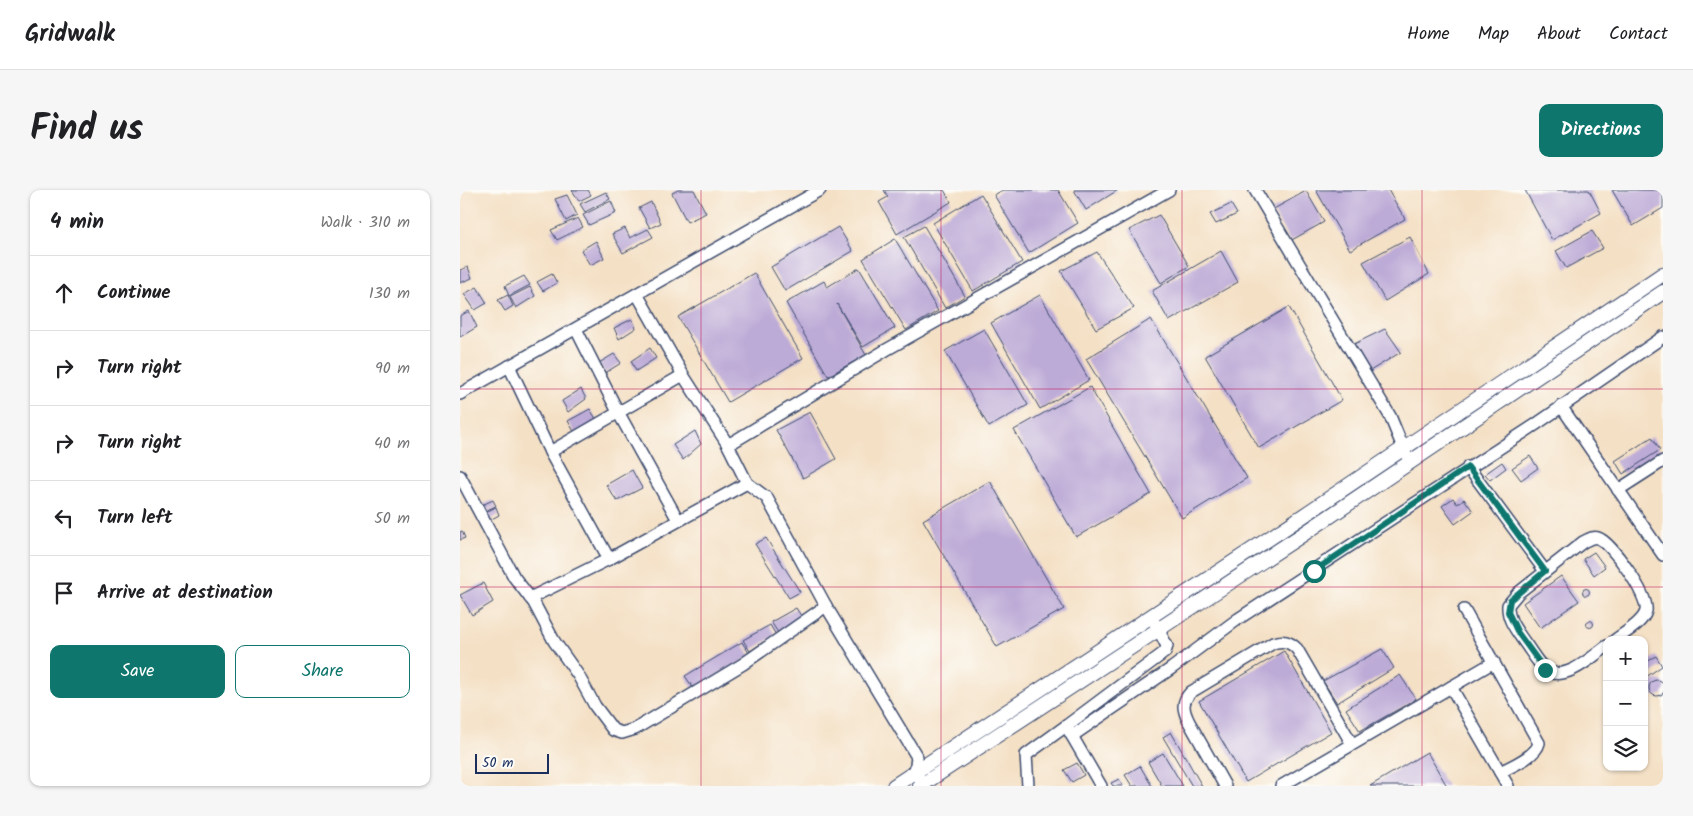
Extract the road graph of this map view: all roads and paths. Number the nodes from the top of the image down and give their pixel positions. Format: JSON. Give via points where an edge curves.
{"nodes":[{"id":1,"x":820,"y":190,"type":"edge"},
{"id":2,"x":1169,"y":190,"type":"edge"},
{"id":3,"x":1255,"y":190,"type":"edge"},
{"id":4,"x":1663,"y":274,"type":"edge"},
{"id":5,"x":1663,"y":292,"type":"edge"},
{"id":6,"x":637,"y":294,"type":"junction"},
{"id":7,"x":576,"y":329,"type":"junction"},
{"id":8,"x":1663,"y":337,"type":"edge"},
{"id":9,"x":509,"y":366,"type":"junction"},
{"id":10,"x":683,"y":375,"type":"junction"},
{"id":11,"x":460,"y":394,"type":"edge"},
{"id":12,"x":1560,"y":406,"type":"junction"},
{"id":13,"x":618,"y":412,"type":"junction"},
{"id":14,"x":728,"y":445,"type":"junction"},
{"id":15,"x":1402,"y":449,"type":"junction"},
{"id":16,"x":550,"y":452,"type":"junction"},
{"id":17,"x":1663,"y":461,"type":"edge"},
{"id":18,"x":1410,"y":462,"type":"junction"},
{"id":19,"x":1468,"y":467,"type":"junction"},
{"id":20,"x":460,"y":476,"type":"edge"},
{"id":21,"x":747,"y":483,"type":"junction"},
{"id":22,"x":1618,"y":490,"type":"junction"},
{"id":23,"x":678,"y":520,"type":"junction"},
{"id":24,"x":1663,"y":555,"type":"edge"},
{"id":25,"x":609,"y":559,"type":"junction"},
{"id":26,"x":1545,"y":571,"type":"junction"},
{"id":27,"x":530,"y":598,"type":"junction"},
{"id":28,"x":826,"y":606,"type":"junction"},
{"id":29,"x":1464,"y":610,"type":"dead end"},
{"id":30,"x":1151,"y":616,"type":"junction"},
{"id":31,"x":1158,"y":628,"type":"junction"},
{"id":32,"x":1620,"y":636,"type":"edge"},
{"id":33,"x":1603,"y":649,"type":"edge"},
{"id":34,"x":1494,"y":662,"type":"junction"},
{"id":35,"x":1451,"y":687,"type":"junction"},
{"id":36,"x":1069,"y":731,"type":"junction"},
{"id":37,"x":1352,"y":744,"type":"junction"},
{"id":38,"x":915,"y":772,"type":"junction"},
{"id":39,"x":1500,"y":772,"type":"junction"},
{"id":40,"x":922,"y":785,"type":"edge"},
{"id":41,"x":894,"y":786,"type":"edge"},
{"id":42,"x":1028,"y":786,"type":"edge"},
{"id":43,"x":1101,"y":786,"type":"edge"},
{"id":44,"x":1226,"y":786,"type":"edge"},
{"id":45,"x":1281,"y":786,"type":"edge"},
{"id":46,"x":1508,"y":786,"type":"edge"}],
"edges":[{"from":1,"to":6,"type":"street"},
{"from":2,"to":14,"type":"street","via":[[886,350]]},
{"from":3,"to":15,"type":"street","via":[[1390,416]]},
{"from":4,"to":15,"type":"main road"},
{"from":5,"to":18,"type":"main road"},
{"from":6,"to":7,"type":"street"},
{"from":6,"to":10,"type":"street"},
{"from":7,"to":9,"type":"street"},
{"from":7,"to":13,"type":"street"},
{"from":8,"to":12,"type":"street"},
{"from":9,"to":11,"type":"street"},
{"from":9,"to":16,"type":"street"},
{"from":10,"to":13,"type":"street"},
{"from":10,"to":14,"type":"street"},
{"from":12,"to":19,"type":"street"},
{"from":12,"to":22,"type":"street"},
{"from":13,"to":16,"type":"street"},
{"from":13,"to":23,"type":"street"},
{"from":14,"to":21,"type":"street"},
{"from":15,"to":18,"type":"street"},
{"from":15,"to":30,"type":"main road"},
{"from":16,"to":25,"type":"street"},
{"from":17,"to":22,"type":"street"},
{"from":18,"to":31,"type":"main road"},
{"from":19,"to":26,"type":"street"},
{"from":19,"to":36,"type":"street","via":[[1238,619],[1172,668]]},
{"from":20,"to":27,"type":"street","via":[[514,577]]},
{"from":21,"to":23,"type":"street"},
{"from":21,"to":28,"type":"street","via":[[766,498]]},
{"from":22,"to":24,"type":"street"},
{"from":23,"to":25,"type":"street"},
{"from":25,"to":27,"type":"street"},
{"from":26,"to":32,"type":"street","via":[[1594,537],[1607,544],[1646,601],[1643,618]]},
{"from":26,"to":33,"type":"street","via":[[1510,600],[1508,612],[1518,633],[1545,670],[1552,673],[1570,670]]},
{"from":27,"to":28,"type":"street","via":[[595,706],[613,730],[622,733],[635,730],[744,664]]},
{"from":28,"to":38,"type":"street","via":[[917,757]]},
{"from":29,"to":34,"type":"street"},
{"from":30,"to":31,"type":"street"},
{"from":30,"to":38,"type":"main road"},
{"from":31,"to":36,"type":"street","via":[[1167,646],[1165,652]]},
{"from":31,"to":40,"type":"main road"},
{"from":34,"to":35,"type":"street"},
{"from":34,"to":39,"type":"street","via":[[1539,743],[1532,753]]},
{"from":35,"to":37,"type":"street"},
{"from":35,"to":39,"type":"street"},
{"from":36,"to":42,"type":"street","via":[[1026,755]]},
{"from":36,"to":43,"type":"street"},
{"from":37,"to":44,"type":"street","via":[[1297,649],[1282,640],[1191,692],[1183,705],[1189,722]]},
{"from":37,"to":45,"type":"street"},
{"from":38,"to":40,"type":"street"},
{"from":38,"to":41,"type":"main road"},
{"from":39,"to":46,"type":"street"}]}
